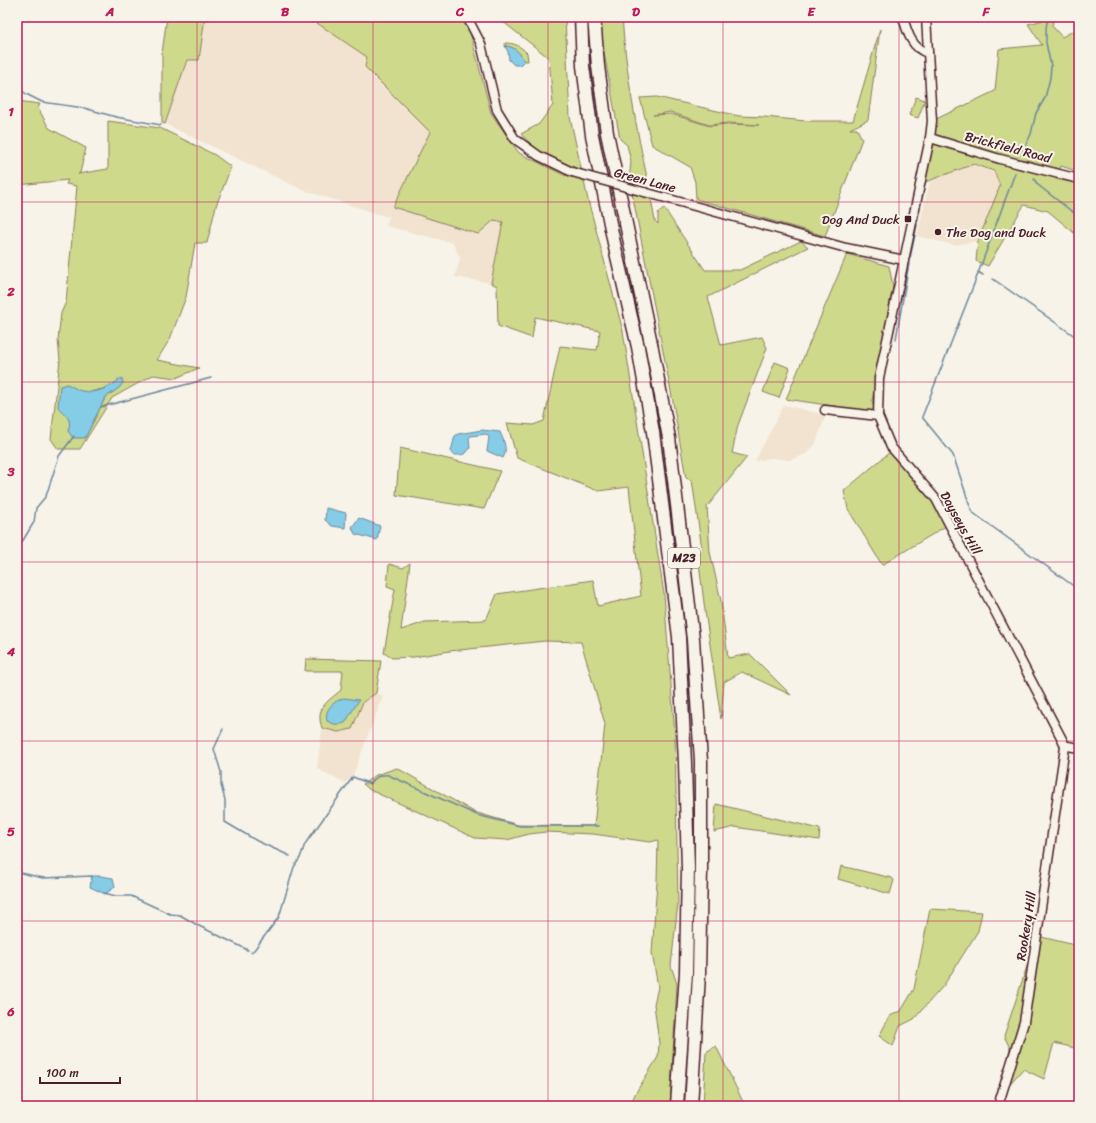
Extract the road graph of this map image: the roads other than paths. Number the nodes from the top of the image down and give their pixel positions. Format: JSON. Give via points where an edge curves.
{"nodes":[{"id":1,"x":467,"y":17,"type":"edge"},
{"id":2,"x":581,"y":17,"type":"edge"},
{"id":3,"x":594,"y":17,"type":"edge"},
{"id":4,"x":903,"y":17,"type":"edge"},
{"id":5,"x":926,"y":17,"type":"edge"},
{"id":6,"x":928,"y":52,"type":"junction"},
{"id":7,"x":930,"y":138,"type":"junction"},
{"id":8,"x":1079,"y":179,"type":"edge"},
{"id":9,"x":904,"y":260,"type":"junction"},
{"id":10,"x":825,"y":410,"type":"dead end"},
{"id":11,"x":878,"y":416,"type":"junction"},
{"id":12,"x":1065,"y":747,"type":"junction"},
{"id":13,"x":1079,"y":748,"type":"edge"},
{"id":14,"x":677,"y":1106,"type":"edge"},
{"id":15,"x":691,"y":1106,"type":"edge"},
{"id":16,"x":998,"y":1106,"type":"edge"}],
"edges":[{"from":1,"to":9,"type":"street","name":"Green Lane","bridge":true,"via":[[481,44],[497,110],[515,139],[539,156],[572,172],[838,246]]},
{"from":2,"to":14,"type":"highway","number":"M23","via":[[583,66],[592,135],[638,347],[653,432],[678,637],[688,868],[686,973]]},
{"from":3,"to":15,"type":"highway","number":"M23","via":[[606,133],[669,438],[693,639],[701,761],[701,868],[699,975]]},
{"from":4,"to":6,"type":"street","via":[[906,32],[914,44]]},
{"from":5,"to":6,"type":"street","name":"Dayseys Hill"},
{"from":6,"to":7,"type":"street","name":"Dayseys Hill","via":[[932,121]]},
{"from":7,"to":8,"type":"street","name":"Brickfield Road"},
{"from":7,"to":9,"type":"street","name":"Dayseys Hill"},
{"from":9,"to":11,"type":"street","name":"Dayseys Hill","via":[[878,378]]},
{"from":10,"to":11,"type":"street"},
{"from":11,"to":12,"type":"street","name":"Dayseys Hill","via":[[891,447],[936,500]]},
{"from":12,"to":13,"type":"street"},
{"from":12,"to":16,"type":"street","name":"Rookery Hill","via":[[1024,1022]]}]}
